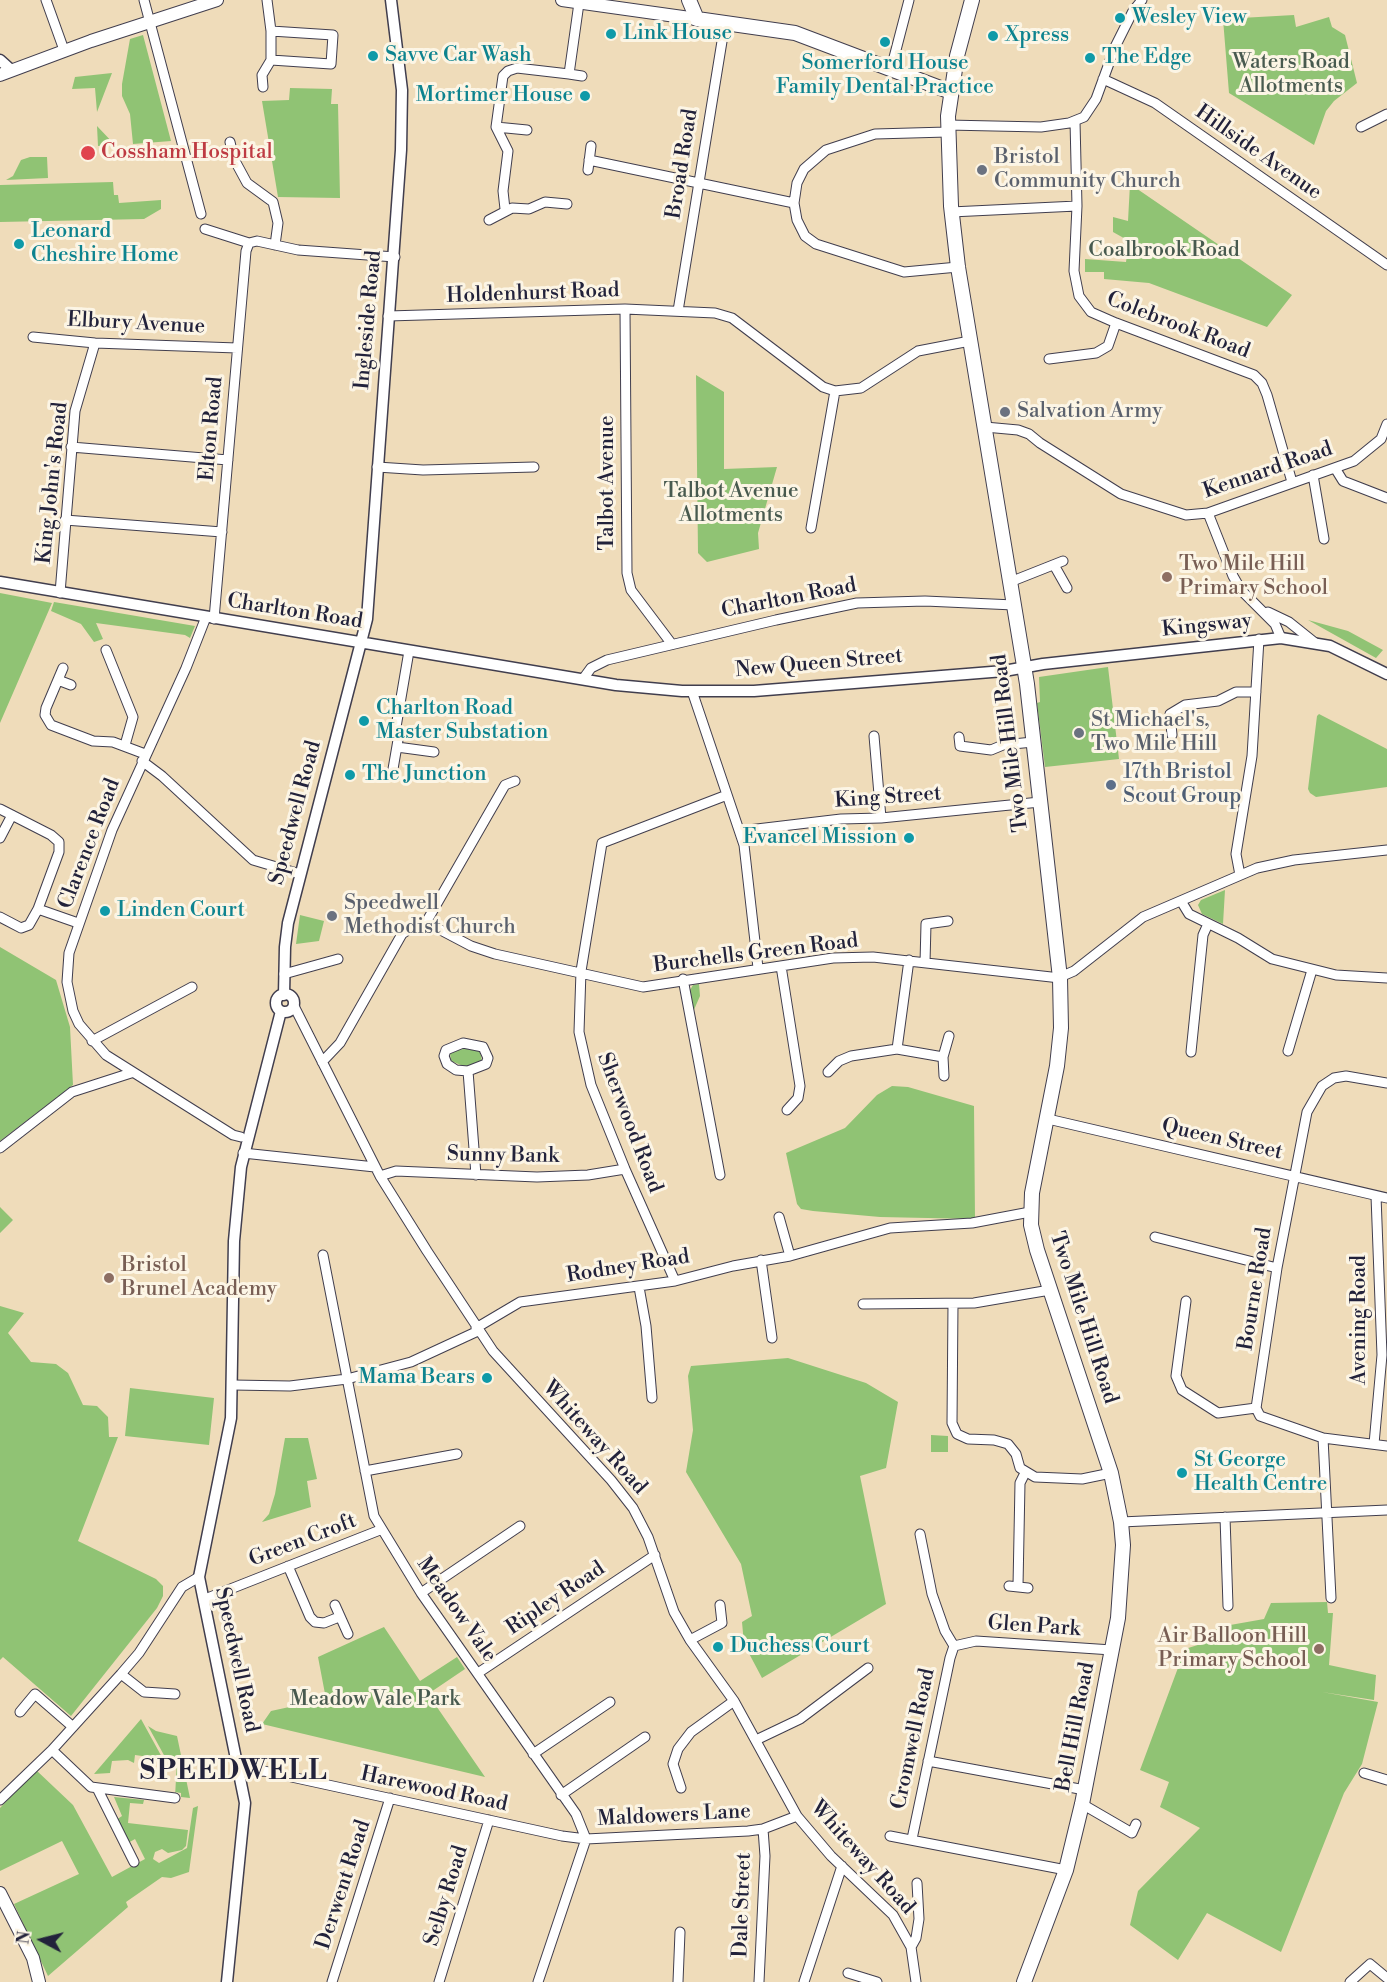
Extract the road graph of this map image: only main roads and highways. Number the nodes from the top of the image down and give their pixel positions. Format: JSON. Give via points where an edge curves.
{"nodes":[{"id":1,"x":217,"y":0,"type":"edge"},
{"id":2,"x":562,"y":0,"type":"edge"},
{"id":3,"x":690,"y":0,"type":"edge"},
{"id":4,"x":972,"y":0,"type":"edge"},
{"id":5,"x":697,"y":20,"type":"junction"},
{"id":6,"x":5,"y":72,"type":"edge"},
{"id":7,"x":951,"y":92,"type":"junction"},
{"id":8,"x":1111,"y":1473,"type":"joint"},
{"id":9,"x":0,"y":1893,"type":"edge"},
{"id":10,"x":39,"y":1982,"type":"edge"},
{"id":11,"x":1024,"y":1982,"type":"edge"}],
"edges":[{"from":1,"to":6,"type":"main road"},
{"from":2,"to":5,"type":"main road"},
{"from":3,"to":5,"type":"main road"},
{"from":4,"to":7,"type":"main road","name":"Two Mile Hill Road"},
{"from":5,"to":7,"type":"main road","via":[[795,33]]},
{"from":7,"to":8,"type":"main road","name":"Two Mile Hill Road","via":[[947,129],[951,212],[1024,668],[1060,978],[1061,1028],[1030,1212],[1036,1250]]},
{"from":8,"to":11,"type":"main road","name":"Bell Hill Road","via":[[1121,1522],[1121,1585],[1112,1650],[1066,1870]]},
{"from":9,"to":10,"type":"main road","via":[[33,1958]]}]}
